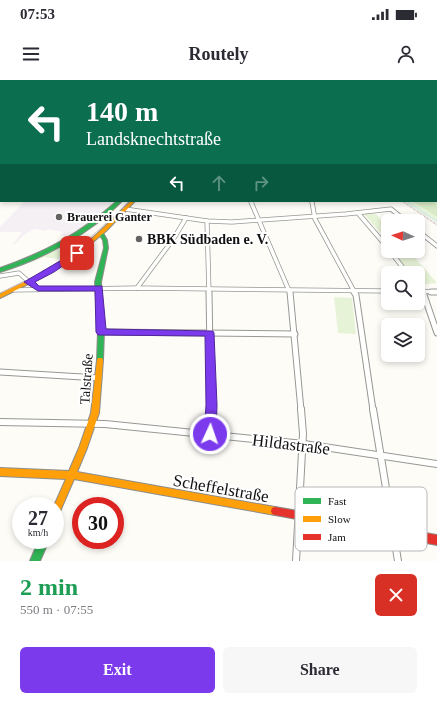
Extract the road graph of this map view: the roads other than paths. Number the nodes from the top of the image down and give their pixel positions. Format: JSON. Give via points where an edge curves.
{"nodes":[{"id":1,"x":119,"y":202,"type":"edge"},
{"id":2,"x":132,"y":202,"type":"edge"},
{"id":3,"x":251,"y":202,"type":"edge"},
{"id":4,"x":312,"y":202,"type":"edge"},
{"id":5,"x":125,"y":209,"type":"junction"},
{"id":6,"x":358,"y":213,"type":"junction"},
{"id":7,"x":397,"y":214,"type":"edge"},
{"id":8,"x":314,"y":216,"type":"junction"},
{"id":9,"x":186,"y":218,"type":"junction"},
{"id":10,"x":260,"y":220,"type":"junction"},
{"id":11,"x":98,"y":221,"type":"junction"},
{"id":12,"x":207,"y":221,"type":"junction"},
{"id":13,"x":106,"y":229,"type":"junction"},
{"id":14,"x":84,"y":232,"type":"junction"},
{"id":15,"x":99,"y":232,"type":"junction"},
{"id":16,"x":425,"y":237,"type":"edge"},
{"id":17,"x":94,"y":239,"type":"junction"},
{"id":18,"x":105,"y":240,"type":"junction"},
{"id":19,"x":381,"y":240,"type":"edge"},
{"id":20,"x":437,"y":246,"type":"edge"},
{"id":21,"x":395,"y":258,"type":"edge"},
{"id":22,"x":402,"y":266,"type":"edge"},
{"id":23,"x":0,"y":270,"type":"edge"},
{"id":24,"x":0,"y":276,"type":"edge"},
{"id":25,"x":29,"y":282,"type":"junction"},
{"id":26,"x":38,"y":288,"type":"junction"},
{"id":27,"x":99,"y":288,"type":"junction"},
{"id":28,"x":137,"y":288,"type":"junction"},
{"id":29,"x":13,"y":290,"type":"junction"},
{"id":30,"x":210,"y":290,"type":"junction"},
{"id":31,"x":290,"y":290,"type":"junction"},
{"id":32,"x":354,"y":291,"type":"junction"},
{"id":33,"x":381,"y":291,"type":"edge"},
{"id":34,"x":425,"y":291,"type":"edge"},
{"id":35,"x":437,"y":292,"type":"edge"},
{"id":36,"x":0,"y":296,"type":"edge"},
{"id":37,"x":425,"y":303,"type":"edge"},
{"id":38,"x":101,"y":332,"type":"junction"},
{"id":39,"x":209,"y":333,"type":"junction"},
{"id":40,"x":437,"y":333,"type":"edge"},
{"id":41,"x":295,"y":334,"type":"junction"},
{"id":42,"x":0,"y":372,"type":"edge"},
{"id":43,"x":100,"y":378,"type":"junction"},
{"id":44,"x":0,"y":422,"type":"edge"},
{"id":45,"x":92,"y":423,"type":"junction"},
{"id":46,"x":210,"y":434,"type":"junction"},
{"id":47,"x":304,"y":444,"type":"junction"},
{"id":48,"x":380,"y":456,"type":"junction"},
{"id":49,"x":437,"y":464,"type":"edge"},
{"id":50,"x":0,"y":472,"type":"edge"},
{"id":51,"x":70,"y":475,"type":"junction"},
{"id":52,"x":301,"y":487,"type":"edge"},
{"id":53,"x":385,"y":487,"type":"edge"},
{"id":54,"x":61,"y":497,"type":"edge"},
{"id":55,"x":295,"y":515,"type":"edge"},
{"id":56,"x":427,"y":538,"type":"edge"},
{"id":57,"x":437,"y":540,"type":"edge"},
{"id":58,"x":40,"y":549,"type":"edge"},
{"id":59,"x":297,"y":551,"type":"edge"},
{"id":60,"x":396,"y":551,"type":"edge"},
{"id":61,"x":35,"y":561,"type":"edge"},
{"id":62,"x":296,"y":561,"type":"edge"},
{"id":63,"x":398,"y":561,"type":"edge"}],
"edges":[{"from":1,"to":11,"type":"street"},
{"from":2,"to":5,"type":"street"},
{"from":3,"to":10,"type":"street"},
{"from":4,"to":8,"type":"street"},
{"from":5,"to":9,"type":"street"},
{"from":5,"to":13,"type":"street"},
{"from":6,"to":7,"type":"street","via":[[387,209]]},
{"from":6,"to":8,"type":"street"},
{"from":6,"to":19,"type":"street"},
{"from":8,"to":10,"type":"street"},
{"from":8,"to":32,"type":"street"},
{"from":9,"to":12,"type":"street"},
{"from":9,"to":28,"type":"street"},
{"from":10,"to":12,"type":"street"},
{"from":10,"to":31,"type":"street"},
{"from":11,"to":14,"type":"street"},
{"from":11,"to":15,"type":"street"},
{"from":12,"to":30,"type":"street"},
{"from":13,"to":15,"type":"street"},
{"from":13,"to":18,"type":"street","name":"Talstraße"},
{"from":14,"to":17,"type":"street","via":[[92,234]]},
{"from":14,"to":23,"type":"street","via":[[53,249]]},
{"from":15,"to":17,"type":"street"},
{"from":15,"to":18,"type":"street"},
{"from":16,"to":20,"type":"street"},
{"from":17,"to":25,"type":"street","via":[[61,264]]},
{"from":18,"to":27,"type":"street","name":"Talstraße"},
{"from":21,"to":22,"type":"street"},
{"from":24,"to":25,"type":"street","via":[[19,273]]},
{"from":25,"to":26,"type":"street"},
{"from":25,"to":29,"type":"street"},
{"from":26,"to":27,"type":"street"},
{"from":26,"to":29,"type":"street"},
{"from":27,"to":28,"type":"street"},
{"from":27,"to":38,"type":"street","name":"Talstraße"},
{"from":28,"to":30,"type":"street"},
{"from":29,"to":36,"type":"street"},
{"from":30,"to":31,"type":"street"},
{"from":30,"to":39,"type":"street"},
{"from":31,"to":32,"type":"street"},
{"from":31,"to":41,"type":"street"},
{"from":32,"to":33,"type":"street"},
{"from":32,"to":48,"type":"street"},
{"from":34,"to":35,"type":"street"},
{"from":37,"to":40,"type":"street"},
{"from":38,"to":39,"type":"street"},
{"from":38,"to":43,"type":"street","name":"Talstraße"},
{"from":39,"to":41,"type":"street"},
{"from":39,"to":46,"type":"street","via":[[212,405]]},
{"from":41,"to":47,"type":"street"},
{"from":42,"to":43,"type":"street"},
{"from":43,"to":45,"type":"street","name":"Talstraße"},
{"from":44,"to":45,"type":"street","name":"Hildastraße"},
{"from":45,"to":46,"type":"street","name":"Hildastraße"},
{"from":45,"to":51,"type":"street","name":"Talstraße"},
{"from":46,"to":47,"type":"street","name":"Hildastraße"},
{"from":47,"to":48,"type":"street","name":"Hildastraße"},
{"from":47,"to":52,"type":"street"},
{"from":48,"to":49,"type":"street","name":"Hildastraße"},
{"from":48,"to":53,"type":"street"},
{"from":50,"to":51,"type":"street","name":"Scheffelstraße"},
{"from":51,"to":54,"type":"street","name":"Talstraße"},
{"from":51,"to":55,"type":"street","name":"Scheffelstraße"},
{"from":56,"to":57,"type":"street","name":"Scheffelstraße"},
{"from":58,"to":61,"type":"street"},
{"from":59,"to":62,"type":"street"},
{"from":60,"to":63,"type":"street"}]}
